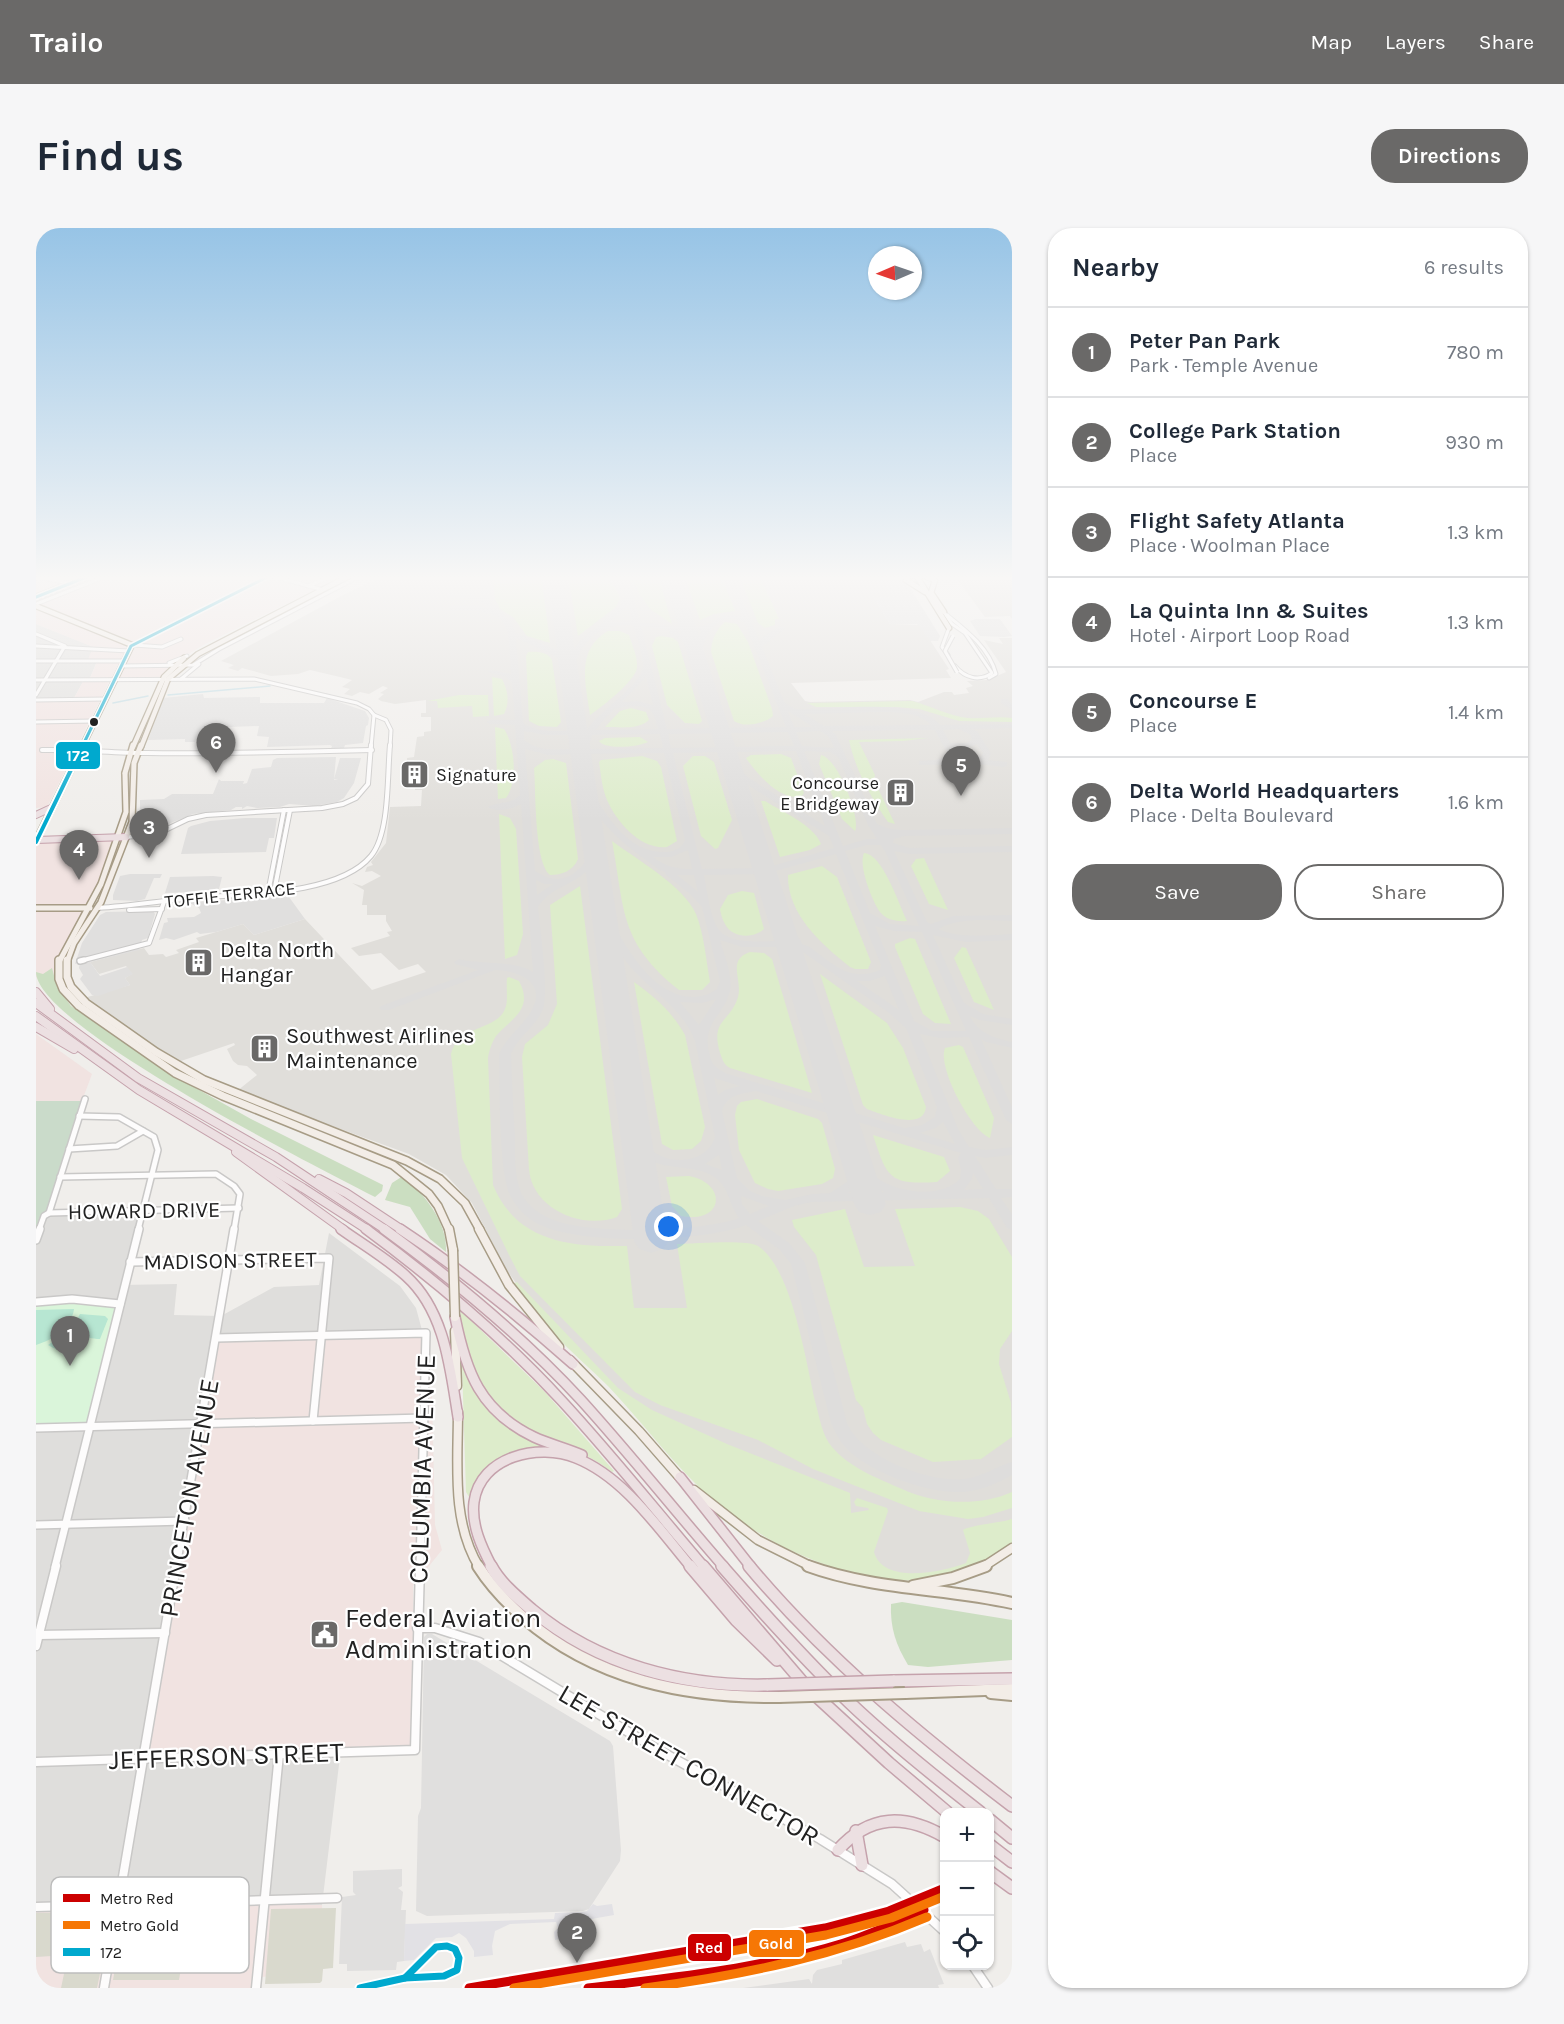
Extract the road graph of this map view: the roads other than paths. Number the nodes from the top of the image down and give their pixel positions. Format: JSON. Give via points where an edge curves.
{"nodes":[{"id":1,"x":58,"y":657,"type":"edge"},
{"id":2,"x":126,"y":657,"type":"edge"},
{"id":3,"x":184,"y":657,"type":"edge"},
{"id":4,"x":185,"y":657,"type":"edge"},
{"id":5,"x":193,"y":657,"type":"edge"},
{"id":6,"x":949,"y":657,"type":"edge"},
{"id":7,"x":949,"y":657,"type":"edge"},
{"id":8,"x":982,"y":657,"type":"edge"},
{"id":9,"x":988,"y":657,"type":"edge"},
{"id":10,"x":204,"y":658,"type":"joint"},
{"id":11,"x":56,"y":661,"type":"junction"},
{"id":12,"x":36,"y":662,"type":"edge"},
{"id":13,"x":123,"y":663,"type":"junction"},
{"id":14,"x":174,"y":665,"type":"junction"},
{"id":15,"x":182,"y":665,"type":"junction"},
{"id":16,"x":148,"y":666,"type":"junction"},
{"id":17,"x":190,"y":666,"type":"junction"},
{"id":18,"x":187,"y":676,"type":"junction"},
{"id":19,"x":165,"y":679,"type":"junction"},
{"id":20,"x":176,"y":679,"type":"junction"},
{"id":21,"x":195,"y":679,"type":"junction"},
{"id":22,"x":36,"y":680,"type":"edge"},
{"id":23,"x":45,"y":680,"type":"junction"},
{"id":24,"x":114,"y":680,"type":"junction"},
{"id":25,"x":36,"y":695,"type":"edge"},
{"id":26,"x":105,"y":699,"type":"junction"},
{"id":27,"x":36,"y":700,"type":"edge"},
{"id":28,"x":374,"y":715,"type":"junction"},
{"id":29,"x":94,"y":721,"type":"junction"},
{"id":30,"x":36,"y":722,"type":"edge"},
{"id":31,"x":373,"y":743,"type":"junction"},
{"id":32,"x":36,"y":750,"type":"edge"},
{"id":33,"x":80,"y":750,"type":"junction"},
{"id":34,"x":360,"y":750,"type":"junction"},
{"id":35,"x":372,"y":750,"type":"junction"},
{"id":36,"x":133,"y":754,"type":"junction"},
{"id":37,"x":371,"y":757,"type":"junction"},
{"id":38,"x":51,"y":808,"type":"junction"},
{"id":39,"x":284,"y":810,"type":"junction"},
{"id":40,"x":290,"y":810,"type":"junction"},
{"id":41,"x":36,"y":816,"type":"edge"},
{"id":42,"x":195,"y":817,"type":"joint"},
{"id":43,"x":46,"y":819,"type":"junction"},
{"id":44,"x":130,"y":828,"type":"junction"},
{"id":45,"x":146,"y":835,"type":"junction"},
{"id":46,"x":279,"y":836,"type":"junction"},
{"id":47,"x":285,"y":836,"type":"junction"},
{"id":48,"x":121,"y":837,"type":"junction"},
{"id":49,"x":37,"y":838,"type":"edge"},
{"id":50,"x":278,"y":856,"type":"junction"},
{"id":51,"x":276,"y":872,"type":"junction"},
{"id":52,"x":274,"y":892,"type":"junction"},
{"id":53,"x":268,"y":893,"type":"junction"},
{"id":54,"x":164,"y":902,"type":"junction"},
{"id":55,"x":36,"y":908,"type":"edge"},
{"id":56,"x":89,"y":908,"type":"junction"},
{"id":57,"x":98,"y":908,"type":"junction"},
{"id":58,"x":110,"y":908,"type":"junction"},
{"id":59,"x":162,"y":909,"type":"junction"},
{"id":60,"x":80,"y":961,"type":"dead end"},
{"id":61,"x":36,"y":992,"type":"edge"},
{"id":62,"x":36,"y":1003,"type":"edge"},
{"id":63,"x":36,"y":1016,"type":"edge"},
{"id":64,"x":36,"y":1028,"type":"edge"},
{"id":65,"x":97,"y":1052,"type":"junction"},
{"id":66,"x":87,"y":1055,"type":"junction"},
{"id":67,"x":226,"y":1094,"type":"junction"},
{"id":68,"x":85,"y":1099,"type":"dead end"},
{"id":69,"x":79,"y":1116,"type":"junction"},
{"id":70,"x":143,"y":1131,"type":"junction"},
{"id":71,"x":229,"y":1144,"type":"junction"},
{"id":72,"x":69,"y":1149,"type":"junction"},
{"id":73,"x":294,"y":1167,"type":"junction"},
{"id":74,"x":152,"y":1175,"type":"junction"},
{"id":75,"x":60,"y":1177,"type":"junction"},
{"id":76,"x":239,"y":1208,"type":"junction"},
{"id":77,"x":143,"y":1210,"type":"junction"},
{"id":78,"x":49,"y":1213,"type":"junction"},
{"id":79,"x":36,"y":1240,"type":"edge"},
{"id":80,"x":230,"y":1260,"type":"junction"},
{"id":81,"x":130,"y":1262,"type":"junction"},
{"id":82,"x":36,"y":1302,"type":"edge"},
{"id":83,"x":120,"y":1304,"type":"junction"},
{"id":84,"x":455,"y":1317,"type":"junction"},
{"id":85,"x":322,"y":1335,"type":"junction"},
{"id":86,"x":216,"y":1338,"type":"junction"},
{"id":87,"x":573,"y":1364,"type":"junction"},
{"id":88,"x":458,"y":1417,"type":"junction"},
{"id":89,"x":424,"y":1418,"type":"junction"},
{"id":90,"x":313,"y":1421,"type":"junction"},
{"id":91,"x":201,"y":1424,"type":"junction"},
{"id":92,"x":90,"y":1426,"type":"junction"},
{"id":93,"x":36,"y":1428,"type":"edge"},
{"id":94,"x":680,"y":1478,"type":"junction"},
{"id":95,"x":627,"y":1493,"type":"junction"},
{"id":96,"x":185,"y":1521,"type":"junction"},
{"id":97,"x":66,"y":1524,"type":"junction"},
{"id":98,"x":36,"y":1525,"type":"edge"},
{"id":99,"x":1012,"y":1548,"type":"edge"},
{"id":100,"x":900,"y":1587,"type":"junction"},
{"id":101,"x":1012,"y":1603,"type":"edge"},
{"id":102,"x":417,"y":1628,"type":"junction"},
{"id":103,"x":165,"y":1634,"type":"junction"},
{"id":104,"x":37,"y":1636,"type":"edge"},
{"id":105,"x":36,"y":1646,"type":"edge"},
{"id":106,"x":793,"y":1672,"type":"junction"},
{"id":107,"x":1012,"y":1675,"type":"edge"},
{"id":108,"x":977,"y":1679,"type":"junction"},
{"id":109,"x":1012,"y":1679,"type":"edge"},
{"id":110,"x":1012,"y":1689,"type":"edge"},
{"id":111,"x":970,"y":1692,"type":"junction"},
{"id":112,"x":1012,"y":1695,"type":"edge"},
{"id":113,"x":415,"y":1750,"type":"joint"},
{"id":114,"x":279,"y":1754,"type":"junction"},
{"id":115,"x":144,"y":1758,"type":"junction"},
{"id":116,"x":36,"y":1762,"type":"edge"},
{"id":117,"x":1012,"y":1806,"type":"edge"},
{"id":118,"x":942,"y":1808,"type":"edge"},
{"id":119,"x":975,"y":1808,"type":"edge"},
{"id":120,"x":994,"y":1823,"type":"edge"},
{"id":121,"x":856,"y":1831,"type":"junction"},
{"id":122,"x":940,"y":1835,"type":"edge"},
{"id":123,"x":1012,"y":1838,"type":"edge"},
{"id":124,"x":994,"y":1848,"type":"edge"},
{"id":125,"x":838,"y":1850,"type":"junction"},
{"id":126,"x":1012,"y":1862,"type":"edge"},
{"id":127,"x":862,"y":1865,"type":"junction"},
{"id":128,"x":994,"y":1875,"type":"edge"},
{"id":129,"x":123,"y":1877,"type":"edge"},
{"id":130,"x":1012,"y":1888,"type":"edge"},
{"id":131,"x":337,"y":1898,"type":"dead end"},
{"id":132,"x":249,"y":1900,"type":"edge"},
{"id":133,"x":265,"y":1900,"type":"junction"},
{"id":134,"x":51,"y":1906,"type":"edge"},
{"id":135,"x":36,"y":1907,"type":"edge"},
{"id":136,"x":940,"y":1927,"type":"edge"},
{"id":137,"x":976,"y":1970,"type":"edge"},
{"id":138,"x":106,"y":1973,"type":"edge"},
{"id":139,"x":104,"y":1988,"type":"edge"},
{"id":140,"x":256,"y":1988,"type":"edge"},
{"id":141,"x":988,"y":1988,"type":"edge"}],
"edges":[{"from":1,"to":11,"type":"street"},
{"from":2,"to":13,"type":"main road"},
{"from":3,"to":16,"type":"street"},
{"from":4,"to":14,"type":"main road"},
{"from":5,"to":15,"type":"main road"},
{"from":6,"to":8,"type":"street","bridge":true,"via":[[959,672],[974,677],[991,675]]},
{"from":7,"to":9,"type":"street","bridge":true,"via":[[957,672],[978,679],[995,675]]},
{"from":10,"to":17,"type":"street"},
{"from":10,"to":18,"type":"street"},
{"from":11,"to":12,"type":"street"},
{"from":11,"to":13,"type":"street"},
{"from":11,"to":23,"type":"street"},
{"from":13,"to":16,"type":"street"},
{"from":13,"to":24,"type":"main road"},
{"from":14,"to":15,"type":"street"},
{"from":14,"to":16,"type":"street"},
{"from":14,"to":19,"type":"main road"},
{"from":15,"to":17,"type":"street"},
{"from":15,"to":19,"type":"main road"},
{"from":17,"to":18,"type":"street"},
{"from":18,"to":20,"type":"street"},
{"from":18,"to":21,"type":"street"},
{"from":19,"to":20,"type":"street"},
{"from":19,"to":24,"type":"street"},
{"from":19,"to":36,"type":"main road"},
{"from":20,"to":21,"type":"street"},
{"from":21,"to":28,"type":"street","via":[[268,680],[357,703]]},
{"from":22,"to":23,"type":"street"},
{"from":23,"to":24,"type":"street"},
{"from":23,"to":25,"type":"street"},
{"from":24,"to":26,"type":"main road"},
{"from":26,"to":27,"type":"street"},
{"from":26,"to":29,"type":"main road"},
{"from":28,"to":31,"type":"street"},
{"from":28,"to":52,"type":"street","name":"TOFFIE TERRACE","via":[[386,720],[391,732],[378,848],[362,864],[339,876]]},
{"from":29,"to":30,"type":"street"},
{"from":29,"to":33,"type":"main road"},
{"from":31,"to":34,"type":"street"},
{"from":31,"to":35,"type":"street"},
{"from":32,"to":33,"type":"street"},
{"from":33,"to":36,"type":"street"},
{"from":33,"to":38,"type":"main road"},
{"from":34,"to":35,"type":"street"},
{"from":34,"to":36,"type":"street","via":[[270,752],[258,756]]},
{"from":34,"to":37,"type":"street"},
{"from":35,"to":37,"type":"street"},
{"from":36,"to":44,"type":"main road","via":[[134,814]]},
{"from":36,"to":48,"type":"main road","via":[[125,774],[126,812]]},
{"from":37,"to":40,"type":"street","via":[[367,788],[356,798],[328,807]]},
{"from":38,"to":41,"type":"highway"},
{"from":38,"to":43,"type":"main road"},
{"from":39,"to":40,"type":"street"},
{"from":39,"to":42,"type":"street"},
{"from":39,"to":46,"type":"street"},
{"from":40,"to":47,"type":"street"},
{"from":41,"to":43,"type":"highway"},
{"from":42,"to":45,"type":"street"},
{"from":43,"to":49,"type":"main road"},
{"from":44,"to":45,"type":"main road"},
{"from":44,"to":48,"type":"main road"},
{"from":45,"to":48,"type":"street"},
{"from":46,"to":47,"type":"street"},
{"from":46,"to":50,"type":"street"},
{"from":47,"to":50,"type":"street"},
{"from":48,"to":49,"type":"highway"},
{"from":48,"to":56,"type":"main road"},
{"from":48,"to":57,"type":"main road"},
{"from":50,"to":51,"type":"street"},
{"from":51,"to":52,"type":"street"},
{"from":51,"to":53,"type":"street"},
{"from":52,"to":53,"type":"street","name":"TOFFIE TERRACE"},
{"from":53,"to":54,"type":"street","name":"TOFFIE TERRACE"},
{"from":54,"to":58,"type":"street","name":"TOFFIE TERRACE"},
{"from":54,"to":59,"type":"street"},
{"from":55,"to":56,"type":"main road","name":"TOFFIE TERRACE"},
{"from":56,"to":57,"type":"main road","name":"TOFFIE TERRACE"},
{"from":56,"to":67,"type":"main road","via":[[59,959],[57,969],[63,989],[79,1006],[175,1073]]},
{"from":57,"to":58,"type":"street","name":"TOFFIE TERRACE"},
{"from":57,"to":67,"type":"main road","via":[[67,958],[71,987],[86,1003],[156,1052]]},
{"from":58,"to":59,"type":"street"},
{"from":59,"to":60,"type":"street","via":[[149,943]]},
{"from":61,"to":65,"type":"highway","via":[[60,1019],[93,1043]]},
{"from":62,"to":65,"type":"highway"},
{"from":63,"to":66,"type":"highway"},
{"from":64,"to":66,"type":"highway"},
{"from":65,"to":73,"type":"highway"},
{"from":66,"to":71,"type":"highway"},
{"from":67,"to":84,"type":"main road","bridge":true,"via":[[379,1158],[403,1170],[425,1188],[447,1223],[453,1250]]},
{"from":67,"to":87,"type":"main road","via":[[407,1161],[440,1179],[468,1209],[517,1297]]},
{"from":68,"to":69,"type":"street"},
{"from":69,"to":70,"type":"street","via":[[119,1117]]},
{"from":69,"to":72,"type":"street"},
{"from":70,"to":72,"type":"street","via":[[117,1146]]},
{"from":70,"to":74,"type":"street","via":[[154,1137],[157,1144]]},
{"from":71,"to":88,"type":"highway","via":[[250,1164],[419,1289],[441,1328]]},
{"from":71,"to":106,"type":"highway","via":[[364,1228],[483,1323],[588,1431]]},
{"from":72,"to":75,"type":"street"},
{"from":73,"to":87,"type":"highway","via":[[346,1193],[453,1264]]},
{"from":73,"to":119,"type":"highway","via":[[410,1246],[513,1333],[580,1399],[810,1663],[901,1748]]},
{"from":74,"to":75,"type":"street"},
{"from":74,"to":76,"type":"street","via":[[216,1174],[238,1190]]},
{"from":74,"to":77,"type":"street"},
{"from":75,"to":78,"type":"street"},
{"from":76,"to":77,"type":"street","name":"HOWARD DRIVE"},
{"from":76,"to":80,"type":"street","name":"PRINCETON AVENUE"},
{"from":77,"to":78,"type":"street","name":"HOWARD DRIVE"},
{"from":77,"to":81,"type":"street"},
{"from":78,"to":79,"type":"street","via":[[44,1216]]},
{"from":80,"to":81,"type":"street","name":"MADISON STREET"},
{"from":80,"to":85,"type":"street","name":"MADISON STREET","via":[[329,1258]]},
{"from":80,"to":86,"type":"street","name":"PRINCETON AVENUE"},
{"from":81,"to":83,"type":"street"},
{"from":82,"to":83,"type":"street","via":[[83,1299]]},
{"from":83,"to":92,"type":"street"},
{"from":84,"to":88,"type":"main road"},
{"from":84,"to":95,"type":"highway","via":[[466,1365],[486,1402],[534,1437],[594,1462],[618,1480]]},
{"from":85,"to":86,"type":"street"},
{"from":85,"to":89,"type":"street","name":"COLUMBIA AVENUE","via":[[426,1333]]},
{"from":85,"to":90,"type":"street"},
{"from":86,"to":91,"type":"street","name":"PRINCETON AVENUE"},
{"from":87,"to":94,"type":"main road"},
{"from":88,"to":111,"type":"main road","bridge":true,"via":[[460,1507],[468,1545],[478,1566],[490,1584],[527,1621],[586,1659],[644,1682],[741,1699]]},
{"from":89,"to":90,"type":"street"},
{"from":89,"to":102,"type":"street","name":"COLUMBIA AVENUE"},
{"from":90,"to":91,"type":"street"},
{"from":91,"to":92,"type":"street"},
{"from":91,"to":96,"type":"street","name":"PRINCETON AVENUE"},
{"from":92,"to":93,"type":"street"},
{"from":92,"to":97,"type":"street"},
{"from":94,"to":100,"type":"main road","via":[[740,1529],[780,1553],[828,1573]]},
{"from":94,"to":117,"type":"highway","via":[[743,1556],[843,1664]]},
{"from":95,"to":106,"type":"highway","via":[[740,1622]]},
{"from":95,"to":108,"type":"highway","bridge":true,"via":[[574,1457],[549,1451],[519,1454],[496,1465],[481,1481],[473,1504],[477,1536],[492,1567],[533,1611],[581,1644],[664,1676],[719,1685]]},
{"from":96,"to":97,"type":"street"},
{"from":96,"to":103,"type":"street","name":"PRINCETON AVENUE"},
{"from":97,"to":98,"type":"street"},
{"from":97,"to":104,"type":"street"},
{"from":99,"to":100,"type":"main road","via":[[968,1575]]},
{"from":100,"to":101,"type":"main road"},
{"from":102,"to":113,"type":"street","name":"COLUMBIA AVENUE"},
{"from":102,"to":125,"type":"street","name":"LEE STREET CONNECTOR","via":[[443,1629],[479,1642],[655,1748]]},
{"from":103,"to":104,"type":"street"},
{"from":103,"to":115,"type":"street","name":"PRINCETON AVENUE"},
{"from":104,"to":105,"type":"street"},
{"from":106,"to":118,"type":"highway","via":[[854,1732]]},
{"from":107,"to":108,"type":"highway"},
{"from":108,"to":109,"type":"highway"},
{"from":110,"to":111,"type":"main road"},
{"from":111,"to":112,"type":"main road"},
{"from":113,"to":114,"type":"street","name":"JEFFERSON STREET"},
{"from":114,"to":115,"type":"street","name":"JEFFERSON STREET"},
{"from":114,"to":133,"type":"street"},
{"from":115,"to":116,"type":"street","name":"JEFFERSON STREET"},
{"from":115,"to":129,"type":"street","name":"PRINCETON AVENUE"},
{"from":120,"to":123,"type":"highway"},
{"from":121,"to":122,"type":"highway","via":[[894,1821],[918,1824]]},
{"from":121,"to":125,"type":"highway"},
{"from":121,"to":127,"type":"highway"},
{"from":124,"to":126,"type":"highway"},
{"from":125,"to":127,"type":"street","name":"LEE STREET CONNECTOR"},
{"from":127,"to":136,"type":"street","name":"LEE STREET CONNECTOR","via":[[913,1900]]},
{"from":128,"to":130,"type":"highway"},
{"from":131,"to":133,"type":"street"},
{"from":132,"to":133,"type":"street"},
{"from":133,"to":140,"type":"street"},
{"from":134,"to":135,"type":"street"},
{"from":137,"to":141,"type":"street"},
{"from":138,"to":139,"type":"street","name":"PRINCETON AVENUE"}]}
